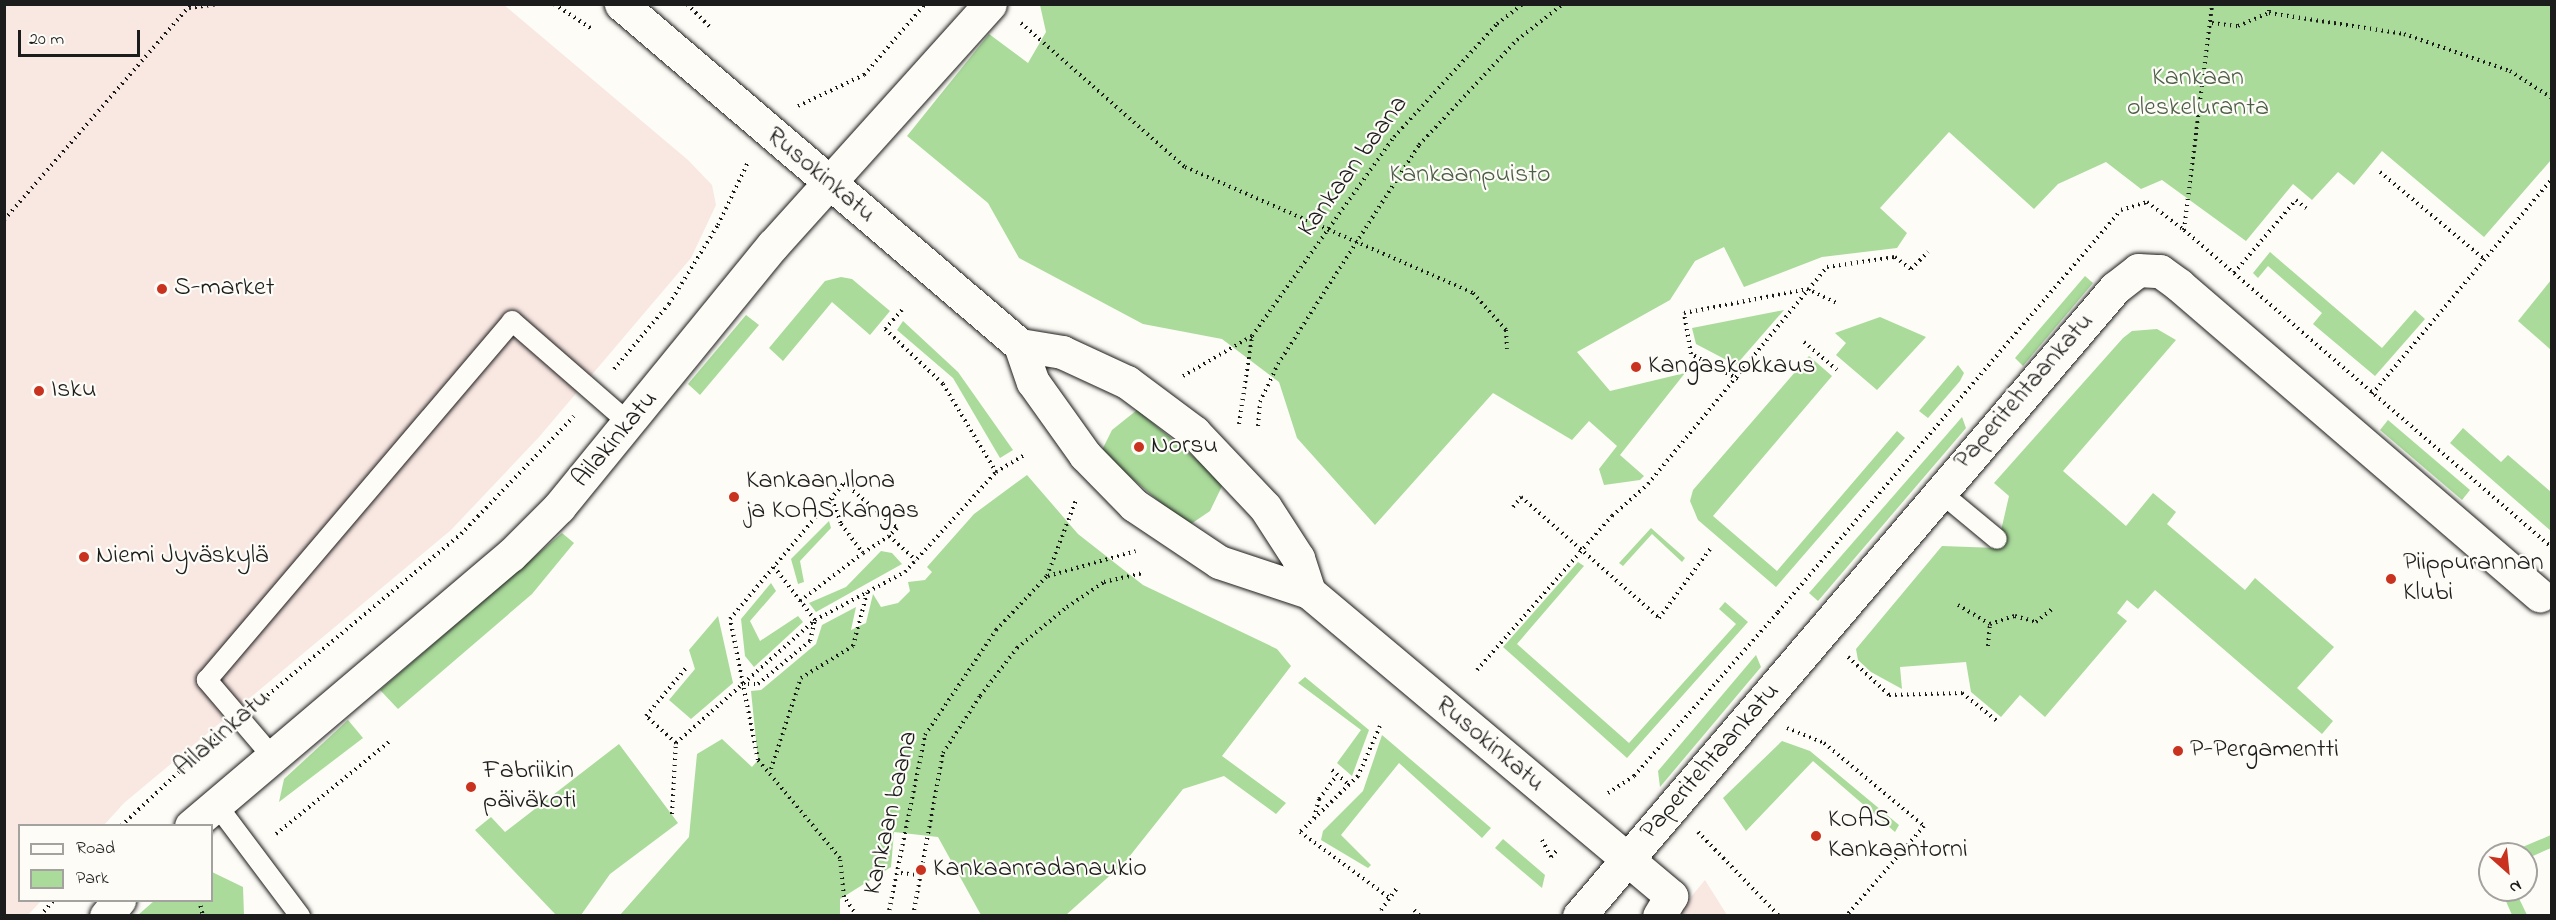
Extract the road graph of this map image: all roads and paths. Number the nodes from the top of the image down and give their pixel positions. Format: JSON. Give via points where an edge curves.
{"nodes":[{"id":1,"x":218,"y":4,"type":"edge"},
{"id":2,"x":621,"y":4,"type":"edge"},
{"id":3,"x":925,"y":4,"type":"edge"},
{"id":4,"x":1523,"y":4,"type":"edge"},
{"id":5,"x":1563,"y":4,"type":"edge"},
{"id":6,"x":2212,"y":4,"type":"edge"},
{"id":7,"x":2269,"y":4,"type":"edge"},
{"id":8,"x":189,"y":6,"type":"edge"},
{"id":9,"x":1003,"y":12,"type":"edge"},
{"id":10,"x":2269,"y":13,"type":"junction"},
{"id":11,"x":2212,"y":23,"type":"junction"},
{"id":12,"x":2552,"y":98,"type":"edge"},
{"id":13,"x":795,"y":106,"type":"dead end"},
{"id":14,"x":749,"y":160,"type":"dead end"},
{"id":15,"x":2380,"y":172,"type":"dead end"},
{"id":16,"x":2552,"y":179,"type":"edge"},
{"id":17,"x":828,"y":182,"type":"junction"},
{"id":18,"x":2306,"y":208,"type":"dead end"},
{"id":19,"x":4,"y":220,"type":"edge"},
{"id":20,"x":2184,"y":230,"type":"junction"},
{"id":21,"x":1330,"y":232,"type":"junction"},
{"id":22,"x":1359,"y":243,"type":"junction"},
{"id":23,"x":1928,"y":252,"type":"dead end"},
{"id":24,"x":2484,"y":258,"type":"junction"},
{"id":25,"x":2234,"y":273,"type":"junction"},
{"id":26,"x":1808,"y":289,"type":"junction"},
{"id":27,"x":1839,"y":304,"type":"dead end"},
{"id":28,"x":902,"y":310,"type":"dead end"},
{"id":29,"x":1252,"y":336,"type":"junction"},
{"id":30,"x":1804,"y":342,"type":"dead end"},
{"id":31,"x":1020,"y":345,"type":"junction"},
{"id":32,"x":1507,"y":349,"type":"dead end"},
{"id":33,"x":1837,"y":370,"type":"dead end"},
{"id":34,"x":1196,"y":371,"type":"dead end"},
{"id":35,"x":1738,"y":379,"type":"junction"},
{"id":36,"x":594,"y":392,"type":"junction"},
{"id":37,"x":2372,"y":394,"type":"junction"},
{"id":38,"x":1239,"y":409,"type":"dead end"},
{"id":39,"x":630,"y":424,"type":"junction"},
{"id":40,"x":1258,"y":426,"type":"dead end"},
{"id":41,"x":1026,"y":454,"type":"dead end"},
{"id":42,"x":996,"y":472,"type":"junction"},
{"id":43,"x":1939,"y":491,"type":"junction"},
{"id":44,"x":1078,"y":492,"type":"dead end"},
{"id":45,"x":832,"y":499,"type":"junction"},
{"id":46,"x":1513,"y":507,"type":"dead end"},
{"id":47,"x":889,"y":536,"type":"junction"},
{"id":48,"x":1997,"y":539,"type":"dead end"},
{"id":49,"x":2552,"y":548,"type":"edge"},
{"id":50,"x":1710,"y":549,"type":"dead end"},
{"id":51,"x":1583,"y":551,"type":"junction"},
{"id":52,"x":863,"y":553,"type":"junction"},
{"id":53,"x":1120,"y":554,"type":"dead end"},
{"id":54,"x":916,"y":560,"type":"junction"},
{"id":55,"x":774,"y":567,"type":"junction"},
{"id":56,"x":1143,"y":573,"type":"dead end"},
{"id":57,"x":1047,"y":576,"type":"junction"},
{"id":58,"x":1309,"y":591,"type":"junction"},
{"id":59,"x":867,"y":592,"type":"junction"},
{"id":60,"x":2540,"y":595,"type":"dead end"},
{"id":61,"x":800,"y":601,"type":"junction"},
{"id":62,"x":1958,"y":605,"type":"dead end"},
{"id":63,"x":2053,"y":608,"type":"dead end"},
{"id":64,"x":815,"y":620,"type":"junction"},
{"id":65,"x":1990,"y":624,"type":"junction"},
{"id":66,"x":1988,"y":646,"type":"dead end"},
{"id":67,"x":1841,"y":650,"type":"dead end"},
{"id":68,"x":686,"y":668,"type":"dead end"},
{"id":69,"x":1477,"y":670,"type":"dead end"},
{"id":70,"x":742,"y":684,"type":"junction"},
{"id":71,"x":240,"y":718,"type":"junction"},
{"id":72,"x":1997,"y":721,"type":"dead end"},
{"id":73,"x":1775,"y":723,"type":"dead end"},
{"id":74,"x":1380,"y":726,"type":"dead end"},
{"id":75,"x":389,"y":742,"type":"dead end"},
{"id":76,"x":676,"y":743,"type":"junction"},
{"id":77,"x":271,"y":755,"type":"junction"},
{"id":78,"x":771,"y":769,"type":"junction"},
{"id":79,"x":1332,"y":770,"type":"dead end"},
{"id":80,"x":1337,"y":775,"type":"junction"},
{"id":81,"x":1349,"y":785,"type":"junction"},
{"id":82,"x":216,"y":804,"type":"junction"},
{"id":83,"x":672,"y":814,"type":"dead end"},
{"id":84,"x":1314,"y":819,"type":"junction"},
{"id":85,"x":1580,"y":822,"type":"junction"},
{"id":86,"x":122,"y":824,"type":"edge"},
{"id":87,"x":192,"y":824,"type":"edge"},
{"id":88,"x":1692,"y":826,"type":"dead end"},
{"id":89,"x":1534,"y":834,"type":"dead end"},
{"id":90,"x":253,"y":853,"type":"junction"},
{"id":91,"x":1628,"y":858,"type":"junction"},
{"id":92,"x":901,"y":873,"type":"junction"},
{"id":93,"x":924,"y":876,"type":"junction"},
{"id":94,"x":1398,"y":887,"type":"dead end"},
{"id":95,"x":1390,"y":898,"type":"junction"},
{"id":96,"x":52,"y":902,"type":"edge"},
{"id":97,"x":117,"y":902,"type":"edge"},
{"id":98,"x":1665,"y":906,"type":"edge"},
{"id":99,"x":1414,"y":910,"type":"dead end"},
{"id":100,"x":40,"y":915,"type":"edge"},
{"id":101,"x":106,"y":915,"type":"edge"},
{"id":102,"x":300,"y":915,"type":"edge"},
{"id":103,"x":857,"y":915,"type":"edge"},
{"id":104,"x":888,"y":915,"type":"edge"},
{"id":105,"x":913,"y":915,"type":"edge"},
{"id":106,"x":1383,"y":915,"type":"edge"},
{"id":107,"x":1420,"y":915,"type":"edge"},
{"id":108,"x":1579,"y":915,"type":"edge"},
{"id":109,"x":1779,"y":915,"type":"edge"},
{"id":110,"x":1846,"y":915,"type":"edge"}],
"edges":[{"from":1,"to":8,"type":"path"},
{"from":2,"to":17,"type":"street","name":"Rusokinkatu"},
{"from":3,"to":13,"type":"path","via":[[864,75]]},
{"from":4,"to":21,"type":"path","name":"Kankaan baana","via":[[1497,24],[1394,137]]},
{"from":5,"to":22,"type":"path","via":[[1463,93],[1419,145]]},
{"from":6,"to":11,"type":"path"},
{"from":7,"to":10,"type":"path"},
{"from":8,"to":19,"type":"path"},
{"from":9,"to":17,"type":"street","name":"Ailakinkatu"},
{"from":9,"to":21,"type":"path","via":[[1185,167]]},
{"from":10,"to":11,"type":"path","via":[[2238,26]]},
{"from":10,"to":12,"type":"path","via":[[2404,34],[2510,71]]},
{"from":11,"to":20,"type":"path"},
{"from":14,"to":36,"type":"path","name":"Ailakinkatu","via":[[718,225],[669,304]]},
{"from":15,"to":24,"type":"path"},
{"from":16,"to":24,"type":"path"},
{"from":17,"to":31,"type":"street","name":"Rusokinkatu"},
{"from":17,"to":39,"type":"street","name":"Ailakinkatu"},
{"from":18,"to":25,"type":"path","via":[[2296,200]]},
{"from":20,"to":25,"type":"path"},
{"from":20,"to":85,"type":"path","via":[[2147,202],[2121,210],[1634,776]]},
{"from":21,"to":22,"type":"path"},
{"from":21,"to":29,"type":"path","name":"Kankaan baana"},
{"from":22,"to":32,"type":"path","via":[[1473,293],[1506,330]]},
{"from":22,"to":40,"type":"path","via":[[1278,364],[1260,402]]},
{"from":23,"to":26,"type":"path","via":[[1911,268],[1895,257],[1827,267]]},
{"from":24,"to":37,"type":"path"},
{"from":25,"to":37,"type":"path"},
{"from":26,"to":27,"type":"path"},
{"from":26,"to":35,"type":"path","via":[[1794,314]]},
{"from":26,"to":35,"type":"path","via":[[1684,313],[1691,354]]},
{"from":28,"to":42,"type":"path","via":[[885,330],[943,384]]},
{"from":29,"to":34,"type":"path"},
{"from":29,"to":38,"type":"path"},
{"from":30,"to":33,"type":"path"},
{"from":31,"to":58,"type":"street","name":"Rusokinkatu","via":[[1033,382],[1085,455],[1134,505],[1219,562]]},
{"from":31,"to":58,"type":"street","via":[[1062,352],[1120,379],[1185,424],[1265,507],[1298,558]]},
{"from":35,"to":51,"type":"path"},
{"from":36,"to":39,"type":"lane"},
{"from":36,"to":71,"type":"path","name":"Ailakinkatu","via":[[461,534]]},
{"from":36,"to":71,"type":"lane","via":[[512,321],[207,680]]},
{"from":37,"to":49,"type":"path"},
{"from":39,"to":77,"type":"street","name":"Ailakinkatu","via":[[511,555]]},
{"from":41,"to":42,"type":"path"},
{"from":42,"to":54,"type":"path"},
{"from":43,"to":48,"type":"lane"},
{"from":43,"to":60,"type":"street","name":"Paperitehtaankatu","via":[[2115,288],[2138,270],[2160,271]]},
{"from":43,"to":91,"type":"street","name":"Paperitehtaankatu"},
{"from":44,"to":57,"type":"path"},
{"from":45,"to":47,"type":"path","via":[[844,483],[897,528]]},
{"from":45,"to":52,"type":"path","via":[[841,524]]},
{"from":45,"to":55,"type":"path"},
{"from":46,"to":51,"type":"path","via":[[1521,497]]},
{"from":47,"to":52,"type":"path"},
{"from":47,"to":54,"type":"path"},
{"from":50,"to":51,"type":"path","via":[[1659,618]]},
{"from":51,"to":69,"type":"path"},
{"from":52,"to":61,"type":"path"},
{"from":53,"to":57,"type":"path"},
{"from":54,"to":59,"type":"path","via":[[905,572]]},
{"from":55,"to":61,"type":"path"},
{"from":55,"to":70,"type":"path","via":[[730,619]]},
{"from":56,"to":93,"type":"path","via":[[1104,582],[1067,607],[1017,648],[980,696],[943,753]]},
{"from":57,"to":92,"type":"path","name":"Kankaan baana","via":[[996,630],[925,735]]},
{"from":58,"to":85,"type":"street","name":"Rusokinkatu"},
{"from":59,"to":64,"type":"path"},
{"from":59,"to":78,"type":"path","via":[[853,646],[801,678]]},
{"from":61,"to":64,"type":"path"},
{"from":62,"to":65,"type":"path"},
{"from":63,"to":65,"type":"path","via":[[2036,621],[2015,616]]},
{"from":64,"to":70,"type":"path"},
{"from":64,"to":70,"type":"path","via":[[810,641],[758,684]]},
{"from":65,"to":66,"type":"path"},
{"from":67,"to":72,"type":"path","via":[[1889,695],[1962,693]]},
{"from":68,"to":76,"type":"path","via":[[646,716]]},
{"from":70,"to":76,"type":"path"},
{"from":70,"to":78,"type":"path","via":[[758,760]]},
{"from":71,"to":77,"type":"lane"},
{"from":71,"to":86,"type":"path","name":"Ailakinkatu"},
{"from":73,"to":110,"type":"path","via":[[1824,743],[1924,826]]},
{"from":74,"to":81,"type":"path"},
{"from":75,"to":90,"type":"path"},
{"from":76,"to":83,"type":"path"},
{"from":77,"to":82,"type":"street","name":"Ailakinkatu"},
{"from":78,"to":103,"type":"path","via":[[840,858],[844,897]]},
{"from":79,"to":80,"type":"path"},
{"from":80,"to":81,"type":"path"},
{"from":80,"to":84,"type":"path","via":[[1318,799]]},
{"from":81,"to":84,"type":"path"},
{"from":82,"to":87,"type":"street","name":"Ailakinkatu"},
{"from":82,"to":90,"type":"lane"},
{"from":84,"to":95,"type":"path","via":[[1300,832]]},
{"from":85,"to":89,"type":"path","via":[[1551,857]]},
{"from":85,"to":91,"type":"street","name":"Rusokinkatu"},
{"from":88,"to":109,"type":"path"},
{"from":90,"to":102,"type":"lane"},
{"from":91,"to":98,"type":"street","name":"Rusokinkatu"},
{"from":91,"to":108,"type":"street","name":"Paperitehtaankatu"},
{"from":92,"to":93,"type":"path"},
{"from":92,"to":104,"type":"path","name":"Kankaan baana"},
{"from":93,"to":105,"type":"path"},
{"from":94,"to":95,"type":"path"},
{"from":95,"to":106,"type":"path","via":[[1381,910]]},
{"from":96,"to":100,"type":"path"},
{"from":97,"to":101,"type":"street"},
{"from":99,"to":107,"type":"path"}]}
